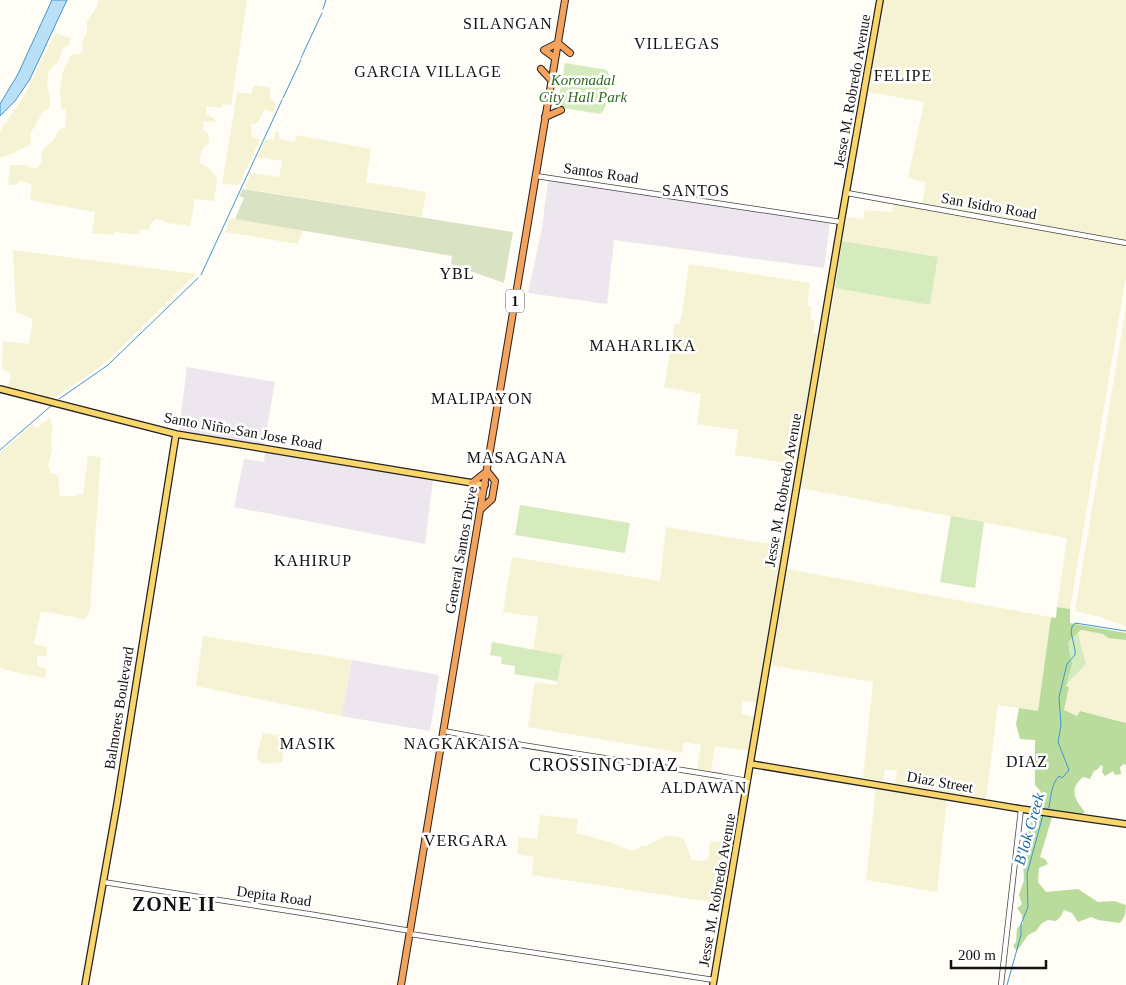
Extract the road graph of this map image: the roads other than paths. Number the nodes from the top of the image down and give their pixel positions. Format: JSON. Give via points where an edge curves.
{"nodes":[{"id":1,"x":565,"y":0,"type":"edge"},
{"id":2,"x":880,"y":0,"type":"edge"},
{"id":3,"x":558,"y":43,"type":"junction"},
{"id":4,"x":570,"y":54,"type":"dead end"},
{"id":5,"x":555,"y":58,"type":"junction"},
{"id":6,"x":541,"y":69,"type":"dead end"},
{"id":7,"x":552,"y":80,"type":"junction"},
{"id":8,"x":561,"y":110,"type":"dead end"},
{"id":9,"x":545,"y":117,"type":"junction"},
{"id":10,"x":536,"y":176,"type":"junction"},
{"id":11,"x":847,"y":192,"type":"junction"},
{"id":12,"x":841,"y":222,"type":"junction"},
{"id":13,"x":1126,"y":243,"type":"edge"},
{"id":14,"x":0,"y":389,"type":"edge"},
{"id":15,"x":176,"y":434,"type":"junction"},
{"id":16,"x":487,"y":471,"type":"junction"},
{"id":17,"x":472,"y":483,"type":"junction"},
{"id":18,"x":485,"y":485,"type":"junction"},
{"id":19,"x":482,"y":498,"type":"junction"},
{"id":20,"x":480,"y":510,"type":"junction"},
{"id":21,"x":444,"y":731,"type":"junction"},
{"id":22,"x":751,"y":764,"type":"junction"},
{"id":23,"x":748,"y":781,"type":"junction"},
{"id":24,"x":1022,"y":809,"type":"junction"},
{"id":25,"x":1126,"y":824,"type":"edge"},
{"id":26,"x":103,"y":882,"type":"junction"},
{"id":27,"x":410,"y":933,"type":"junction"},
{"id":28,"x":714,"y":982,"type":"edge"},
{"id":29,"x":85,"y":985,"type":"edge"},
{"id":30,"x":401,"y":985,"type":"edge"},
{"id":31,"x":1001,"y":985,"type":"edge"}],
"edges":[{"from":1,"to":3,"type":"highway","name":"General Santos Drive","number":"1"},
{"from":2,"to":11,"type":"main road","name":"Jesse M. Robredo Avenue"},
{"from":3,"to":4,"type":"highway"},
{"from":3,"to":5,"type":"highway","name":"General Santos Drive","number":"1"},
{"from":3,"to":5,"type":"highway","via":[[544,50]]},
{"from":5,"to":7,"type":"highway","name":"General Santos Drive","number":"1"},
{"from":6,"to":7,"type":"highway"},
{"from":7,"to":9,"type":"highway","name":"General Santos Drive","number":"1"},
{"from":8,"to":9,"type":"highway"},
{"from":9,"to":10,"type":"highway","name":"General Santos Drive","number":"1"},
{"from":10,"to":12,"type":"street","name":"Santos Road"},
{"from":10,"to":16,"type":"highway","name":"General Santos Drive","number":"1"},
{"from":11,"to":12,"type":"main road","name":"Jesse M. Robredo Avenue"},
{"from":11,"to":13,"type":"street","name":"San Isidro Road"},
{"from":12,"to":22,"type":"main road","name":"Jesse M. Robredo Avenue"},
{"from":14,"to":15,"type":"main road","name":"Santo Niño-San Jose Road"},
{"from":15,"to":17,"type":"main road","name":"Santo Niño-San Jose Road"},
{"from":15,"to":26,"type":"main road","name":"Balmores Boulevard"},
{"from":16,"to":17,"type":"highway"},
{"from":16,"to":18,"type":"highway","name":"General Santos Drive","number":"1"},
{"from":16,"to":20,"type":"highway","via":[[495,481],[492,499]]},
{"from":17,"to":18,"type":"main road","name":"Santo Niño-San Jose Road"},
{"from":17,"to":19,"type":"highway"},
{"from":18,"to":19,"type":"highway","name":"General Santos Drive","number":"1"},
{"from":19,"to":20,"type":"highway","name":"General Santos Drive","number":"1"},
{"from":20,"to":21,"type":"highway","name":"General Santos Drive","number":"1"},
{"from":21,"to":23,"type":"street"},
{"from":21,"to":27,"type":"highway","name":"General Santos Drive","number":"1"},
{"from":22,"to":23,"type":"main road","name":"Jesse M. Robredo Avenue"},
{"from":22,"to":24,"type":"main road","name":"Diaz Street"},
{"from":23,"to":28,"type":"main road","name":"Jesse M. Robredo Avenue"},
{"from":24,"to":25,"type":"main road","name":"Diaz Street"},
{"from":24,"to":31,"type":"street"},
{"from":26,"to":27,"type":"street","name":"Depita Road"},
{"from":26,"to":29,"type":"main road","name":"Balmores Boulevard"},
{"from":27,"to":28,"type":"street","name":"Depita Road"},
{"from":27,"to":30,"type":"highway","name":"General Santos Drive","number":"1"}]}
